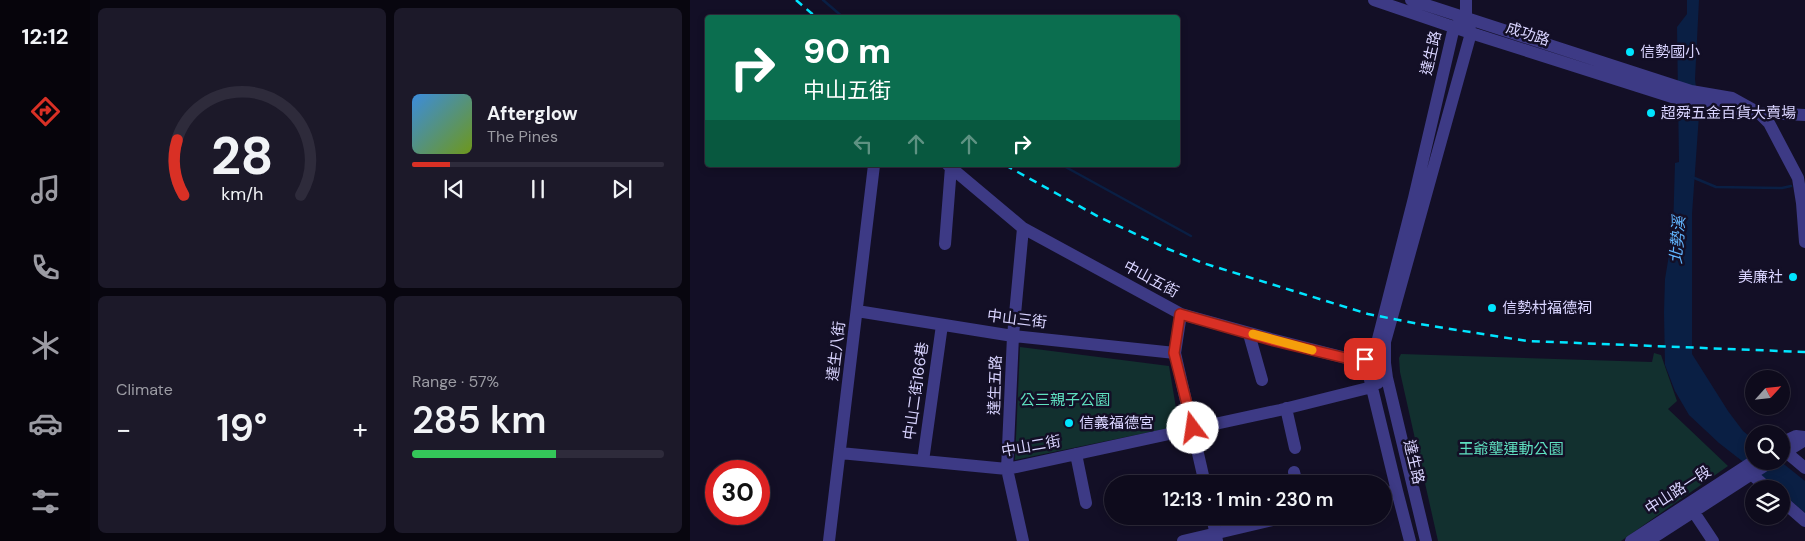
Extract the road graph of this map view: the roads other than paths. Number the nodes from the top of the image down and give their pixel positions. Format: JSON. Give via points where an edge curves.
{"nodes":[{"id":1,"x":1374,"y":0,"type":"edge"},
{"id":2,"x":1411,"y":0,"type":"edge"},
{"id":3,"x":1466,"y":0,"type":"edge"},
{"id":4,"x":1466,"y":17,"type":"junction"},
{"id":5,"x":1454,"y":27,"type":"junction"},
{"id":6,"x":1471,"y":33,"type":"junction"},
{"id":7,"x":1673,"y":91,"type":"junction"},
{"id":8,"x":1758,"y":113,"type":"junction"},
{"id":9,"x":1805,"y":116,"type":"edge"},
{"id":10,"x":874,"y":167,"type":"edge"},
{"id":11,"x":950,"y":167,"type":"edge"},
{"id":12,"x":951,"y":167,"type":"edge"},
{"id":13,"x":1023,"y":228,"type":"junction"},
{"id":14,"x":1805,"y":242,"type":"edge"},
{"id":15,"x":945,"y":244,"type":"dead end"},
{"id":16,"x":856,"y":311,"type":"junction"},
{"id":17,"x":1180,"y":314,"type":"junction"},
{"id":18,"x":942,"y":325,"type":"junction"},
{"id":19,"x":1249,"y":334,"type":"junction"},
{"id":20,"x":1013,"y":336,"type":"junction"},
{"id":21,"x":1174,"y":353,"type":"junction"},
{"id":22,"x":1365,"y":359,"type":"joint"},
{"id":23,"x":1262,"y":380,"type":"dead end"},
{"id":24,"x":1372,"y":387,"type":"junction"},
{"id":25,"x":1286,"y":408,"type":"junction"},
{"id":26,"x":1193,"y":428,"type":"junction"},
{"id":27,"x":1805,"y":439,"type":"edge"},
{"id":28,"x":1790,"y":446,"type":"edge"},
{"id":29,"x":1295,"y":448,"type":"dead end"},
{"id":30,"x":840,"y":454,"type":"junction"},
{"id":31,"x":1076,"y":454,"type":"junction"},
{"id":32,"x":1790,"y":456,"type":"edge"},
{"id":33,"x":922,"y":461,"type":"junction"},
{"id":34,"x":1805,"y":468,"type":"edge"},
{"id":35,"x":1007,"y":470,"type":"junction"},
{"id":36,"x":1746,"y":470,"type":"edge"},
{"id":37,"x":1752,"y":470,"type":"edge"},
{"id":38,"x":1203,"y":475,"type":"edge"},
{"id":39,"x":1761,"y":480,"type":"edge"},
{"id":40,"x":1396,"y":491,"type":"junction"},
{"id":41,"x":1392,"y":492,"type":"edge"},
{"id":42,"x":1086,"y":503,"type":"dead end"},
{"id":43,"x":1691,"y":507,"type":"junction"},
{"id":44,"x":1790,"y":508,"type":"edge"},
{"id":45,"x":1805,"y":521,"type":"edge"},
{"id":46,"x":1259,"y":525,"type":"edge"},
{"id":47,"x":1217,"y":537,"type":"edge"},
{"id":48,"x":829,"y":541,"type":"edge"},
{"id":49,"x":1023,"y":541,"type":"edge"},
{"id":50,"x":1182,"y":541,"type":"edge"},
{"id":51,"x":1410,"y":541,"type":"edge"},
{"id":52,"x":1415,"y":541,"type":"edge"},
{"id":53,"x":1426,"y":541,"type":"edge"},
{"id":54,"x":1631,"y":541,"type":"edge"},
{"id":55,"x":1648,"y":541,"type":"edge"},
{"id":56,"x":1713,"y":541,"type":"edge"}],
"edges":[{"from":1,"to":5,"type":"street","name":"成功路"},
{"from":2,"to":4,"type":"street","name":"成功路"},
{"from":3,"to":4,"type":"street"},
{"from":4,"to":5,"type":"street","name":"達生路"},
{"from":4,"to":6,"type":"street"},
{"from":4,"to":7,"type":"street","name":"成功路"},
{"from":5,"to":6,"type":"street","name":"成功路"},
{"from":5,"to":52,"type":"street","name":"達生路","via":[[1377,342],[1378,382]]},
{"from":6,"to":7,"type":"street","name":"成功路"},
{"from":6,"to":53,"type":"street","name":"達生路","via":[[1385,342],[1387,378]]},
{"from":7,"to":8,"type":"street","via":[[1691,91],[1709,99],[1732,98]]},
{"from":8,"to":9,"type":"street"},
{"from":8,"to":14,"type":"street","via":[[1769,123],[1798,178]]},
{"from":10,"to":16,"type":"street","name":"達生八街"},
{"from":11,"to":15,"type":"street"},
{"from":12,"to":13,"type":"street","name":"中山五街"},
{"from":13,"to":17,"type":"street","name":"中山五街"},
{"from":13,"to":20,"type":"street","name":"達生五路"},
{"from":16,"to":18,"type":"street","name":"中山三街"},
{"from":16,"to":30,"type":"street","name":"達生八街"},
{"from":17,"to":19,"type":"street","name":"中山五街"},
{"from":17,"to":21,"type":"street"},
{"from":18,"to":20,"type":"street","name":"中山三街"},
{"from":18,"to":33,"type":"street","name":"中山二街166巷"},
{"from":19,"to":22,"type":"street","name":"中山五街","via":[[1358,361]]},
{"from":19,"to":23,"type":"street"},
{"from":20,"to":21,"type":"street","name":"中山三街"},
{"from":20,"to":35,"type":"street","name":"達生五路"},
{"from":21,"to":26,"type":"street"},
{"from":22,"to":24,"type":"street","name":"達生路"},
{"from":24,"to":25,"type":"street","name":"中山二街"},
{"from":24,"to":40,"type":"street","name":"達生路"},
{"from":25,"to":26,"type":"street","name":"中山二街"},
{"from":25,"to":29,"type":"street"},
{"from":26,"to":31,"type":"street","name":"中山二街"},
{"from":26,"to":38,"type":"street"},
{"from":27,"to":28,"type":"street"},
{"from":30,"to":33,"type":"street","name":"中山二街"},
{"from":30,"to":48,"type":"street","name":"達生八街"},
{"from":31,"to":35,"type":"street","name":"中山二街"},
{"from":31,"to":42,"type":"street"},
{"from":32,"to":34,"type":"street"},
{"from":33,"to":35,"type":"street","name":"中山二街"},
{"from":35,"to":49,"type":"street","name":"達生五路"},
{"from":36,"to":43,"type":"street","name":"中山路一段"},
{"from":37,"to":39,"type":"street"},
{"from":40,"to":41,"type":"street"},
{"from":40,"to":51,"type":"street","name":"達生路"},
{"from":43,"to":54,"type":"street","name":"中山路一段"},
{"from":43,"to":55,"type":"street","name":"中山路一段"},
{"from":43,"to":56,"type":"street"},
{"from":44,"to":45,"type":"street"},
{"from":46,"to":47,"type":"street"},
{"from":47,"to":50,"type":"street"}]}
